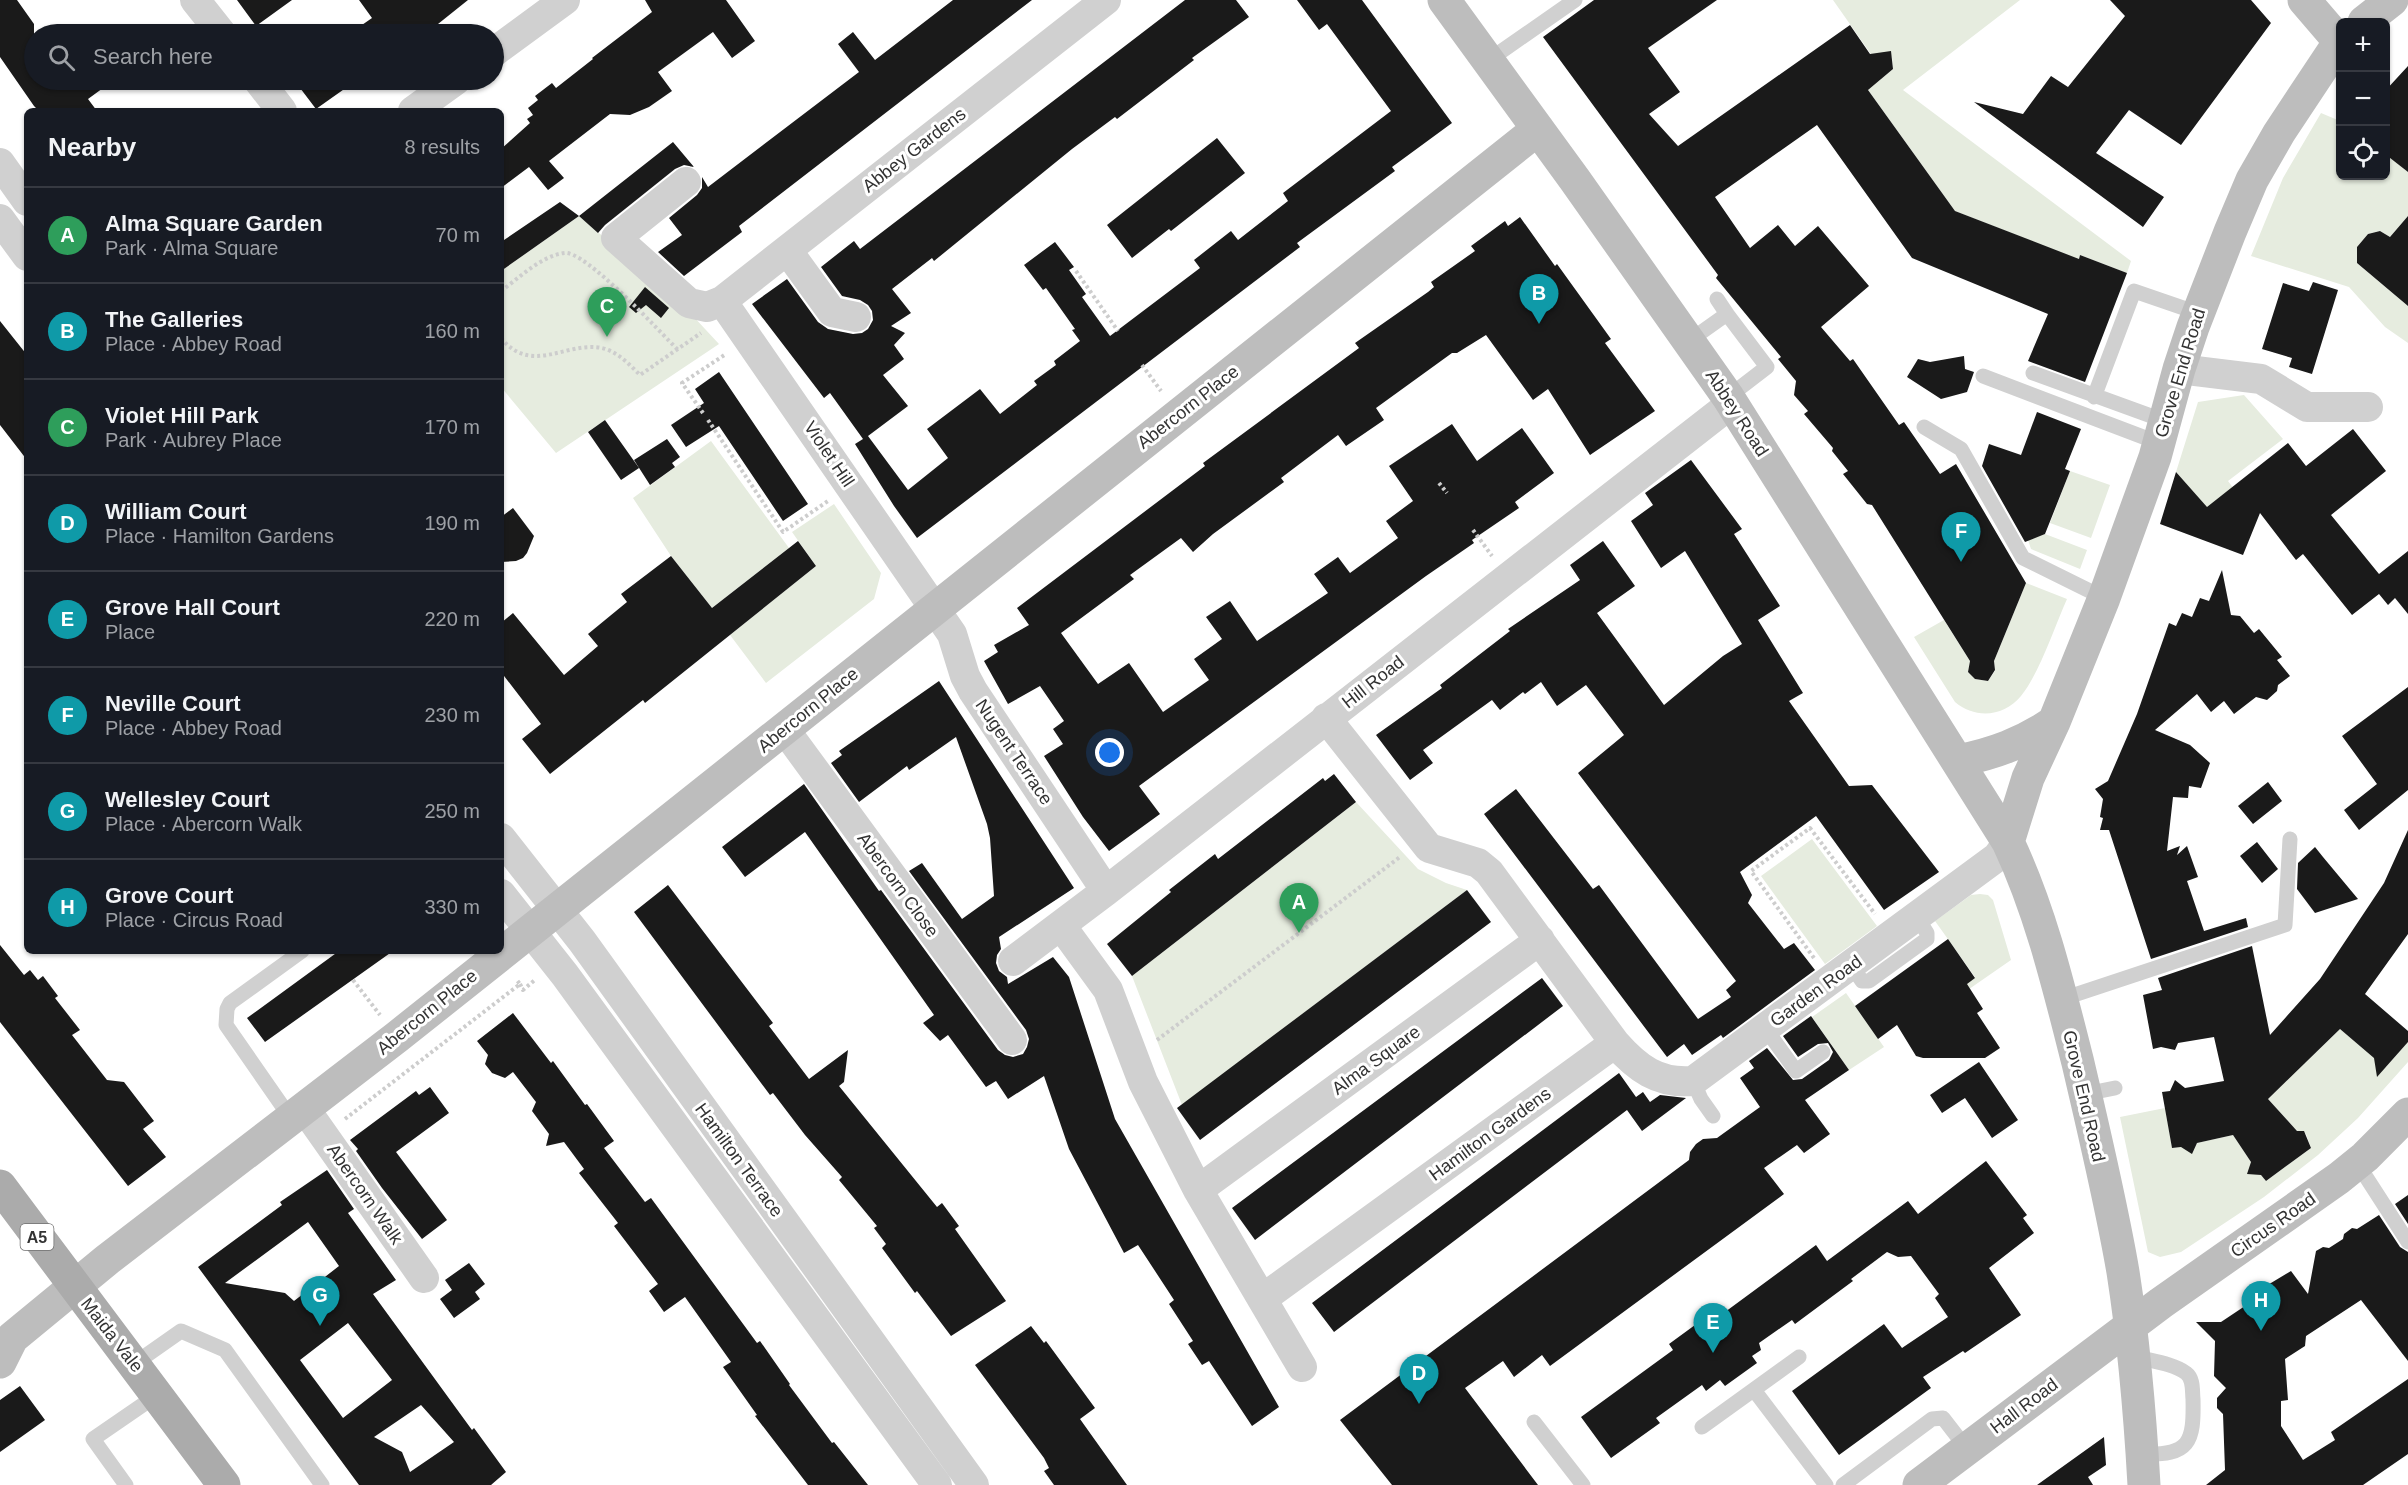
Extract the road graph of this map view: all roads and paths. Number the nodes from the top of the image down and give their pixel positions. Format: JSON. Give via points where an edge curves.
{"nodes":[{"id":1,"x":195,"y":0,"type":"edge"},
{"id":2,"x":565,"y":0,"type":"edge"},
{"id":3,"x":1106,"y":0,"type":"edge"},
{"id":4,"x":1444,"y":0,"type":"edge"},
{"id":5,"x":1575,"y":0,"type":"edge"},
{"id":6,"x":2304,"y":0,"type":"edge"},
{"id":7,"x":2392,"y":0,"type":"edge"},
{"id":8,"x":2369,"y":18,"type":"edge"},
{"id":9,"x":214,"y":24,"type":"edge"},
{"id":10,"x":2336,"y":36,"type":"edge"},
{"id":11,"x":504,"y":45,"type":"edge"},
{"id":12,"x":2336,"y":47,"type":"edge"},
{"id":13,"x":1489,"y":60,"type":"junction"},
{"id":14,"x":266,"y":90,"type":"edge"},
{"id":15,"x":442,"y":90,"type":"edge"},
{"id":16,"x":280,"y":108,"type":"edge"},
{"id":17,"x":417,"y":108,"type":"edge"},
{"id":18,"x":1538,"y":129,"type":"junction"},
{"id":19,"x":0,"y":163,"type":"edge"},
{"id":20,"x":686,"y":182,"type":"dead end"},
{"id":21,"x":24,"y":197,"type":"edge"},
{"id":22,"x":0,"y":219,"type":"edge"},
{"id":23,"x":787,"y":250,"type":"junction"},
{"id":24,"x":24,"y":252,"type":"edge"},
{"id":25,"x":1076,"y":271,"type":"dead end"},
{"id":26,"x":504,"y":289,"type":"edge"},
{"id":27,"x":1717,"y":299,"type":"dead end"},
{"id":28,"x":722,"y":301,"type":"junction"},
{"id":29,"x":2198,"y":313,"type":"junction"},
{"id":30,"x":1727,"y":314,"type":"junction"},
{"id":31,"x":856,"y":317,"type":"dead end"},
{"id":32,"x":1118,"y":331,"type":"dead end"},
{"id":33,"x":750,"y":339,"type":"junction"},
{"id":34,"x":504,"y":341,"type":"edge"},
{"id":35,"x":1689,"y":341,"type":"junction"},
{"id":36,"x":2179,"y":369,"type":"junction"},
{"id":37,"x":2033,"y":373,"type":"dead end"},
{"id":38,"x":1983,"y":376,"type":"dead end"},
{"id":39,"x":2094,"y":397,"type":"junction"},
{"id":40,"x":1730,"y":400,"type":"junction"},
{"id":41,"x":2368,"y":406,"type":"dead end"},
{"id":42,"x":703,"y":413,"type":"dead end"},
{"id":43,"x":708,"y":420,"type":"dead end"},
{"id":44,"x":1924,"y":427,"type":"dead end"},
{"id":45,"x":2162,"y":432,"type":"junction"},
{"id":46,"x":1439,"y":483,"type":"dead end"},
{"id":47,"x":1447,"y":493,"type":"dead end"},
{"id":48,"x":831,"y":499,"type":"dead end"},
{"id":49,"x":2104,"y":598,"type":"junction"},
{"id":50,"x":934,"y":608,"type":"junction"},
{"id":51,"x":1326,"y":718,"type":"junction"},
{"id":52,"x":2054,"y":722,"type":"junction"},
{"id":53,"x":784,"y":730,"type":"junction"},
{"id":54,"x":1957,"y":761,"type":"junction"},
{"id":55,"x":2290,"y":839,"type":"dead end"},
{"id":56,"x":504,"y":842,"type":"edge"},
{"id":57,"x":2008,"y":842,"type":"junction"},
{"id":58,"x":1403,"y":855,"type":"dead end"},
{"id":59,"x":1106,"y":891,"type":"junction"},
{"id":60,"x":504,"y":898,"type":"edge"},
{"id":61,"x":557,"y":908,"type":"junction"},
{"id":62,"x":1916,"y":916,"type":"junction"},
{"id":63,"x":1064,"y":924,"type":"junction"},
{"id":64,"x":531,"y":929,"type":"junction"},
{"id":65,"x":1891,"y":935,"type":"junction"},
{"id":66,"x":1540,"y":940,"type":"junction"},
{"id":67,"x":504,"y":951,"type":"edge"},
{"id":68,"x":298,"y":954,"type":"edge"},
{"id":69,"x":500,"y":954,"type":"edge"},
{"id":70,"x":1013,"y":961,"type":"dead end"},
{"id":71,"x":1840,"y":973,"type":"junction"},
{"id":72,"x":353,"y":980,"type":"dead end"},
{"id":73,"x":2062,"y":999,"type":"junction"},
{"id":74,"x":1765,"y":1028,"type":"junction"},
{"id":75,"x":397,"y":1037,"type":"junction"},
{"id":76,"x":1012,"y":1040,"type":"dead end"},
{"id":77,"x":1155,"y":1041,"type":"dead end"},
{"id":78,"x":1615,"y":1043,"type":"junction"},
{"id":79,"x":1823,"y":1052,"type":"dead end"},
{"id":80,"x":1693,"y":1081,"type":"junction"},
{"id":81,"x":299,"y":1114,"type":"junction"},
{"id":82,"x":2408,"y":1114,"type":"edge"},
{"id":83,"x":1713,"y":1116,"type":"dead end"},
{"id":84,"x":2357,"y":1163,"type":"junction"},
{"id":85,"x":0,"y":1186,"type":"edge"},
{"id":86,"x":1198,"y":1190,"type":"junction"},
{"id":87,"x":2408,"y":1242,"type":"edge"},
{"id":88,"x":424,"y":1278,"type":"dead end"},
{"id":89,"x":75,"y":1287,"type":"junction"},
{"id":90,"x":1262,"y":1299,"type":"junction"},
{"id":91,"x":2132,"y":1342,"type":"junction"},
{"id":92,"x":4,"y":1346,"type":"edge"},
{"id":93,"x":1799,"y":1357,"type":"dead end"},
{"id":94,"x":134,"y":1364,"type":"junction"},
{"id":95,"x":1302,"y":1367,"type":"dead end"},
{"id":96,"x":1754,"y":1390,"type":"junction"},
{"id":97,"x":157,"y":1395,"type":"junction"},
{"id":98,"x":1534,"y":1422,"type":"dead end"},
{"id":99,"x":1702,"y":1427,"type":"dead end"},
{"id":100,"x":1967,"y":1449,"type":"junction"},
{"id":101,"x":2143,"y":1469,"type":"edge"},
{"id":102,"x":126,"y":1485,"type":"edge"},
{"id":103,"x":224,"y":1485,"type":"edge"},
{"id":104,"x":322,"y":1485,"type":"edge"},
{"id":105,"x":937,"y":1485,"type":"edge"},
{"id":106,"x":974,"y":1485,"type":"edge"},
{"id":107,"x":1583,"y":1485,"type":"edge"},
{"id":108,"x":1826,"y":1485,"type":"edge"},
{"id":109,"x":1843,"y":1485,"type":"edge"},
{"id":110,"x":1919,"y":1485,"type":"edge"}],
"edges":[{"from":1,"to":9,"type":"street"},
{"from":2,"to":11,"type":"street"},
{"from":3,"to":23,"type":"street","name":"Abbey Gardens"},
{"from":4,"to":13,"type":"street","name":"Abbey Road"},
{"from":5,"to":13,"type":"lane"},
{"from":6,"to":10,"type":"street"},
{"from":7,"to":8,"type":"street"},
{"from":12,"to":29,"type":"street","name":"Grove End Road","via":[[2252,180]]},
{"from":13,"to":18,"type":"street","name":"Abbey Road"},
{"from":14,"to":16,"type":"street"},
{"from":15,"to":17,"type":"street"},
{"from":18,"to":35,"type":"street","name":"Abbey Road"},
{"from":18,"to":50,"type":"street","name":"Abercorn Place"},
{"from":19,"to":21,"type":"street"},
{"from":20,"to":28,"type":"street","via":[[616,238],[689,303],[707,307]]},
{"from":22,"to":24,"type":"street"},
{"from":23,"to":28,"type":"street","name":"Abbey Gardens"},
{"from":23,"to":31,"type":"street","via":[[832,312]]},
{"from":25,"to":32,"type":"path"},
{"from":26,"to":34,"type":"path","via":[[544,261],[565,252],[576,255],[594,267],[678,350],[640,375],[617,354],[602,348],[582,347],[542,357],[510,348]]},
{"from":27,"to":30,"type":"lane"},
{"from":28,"to":33,"type":"street","name":"Violet Hill"},
{"from":29,"to":36,"type":"street","name":"Grove End Road"},
{"from":29,"to":39,"type":"lane","via":[[2134,291]]},
{"from":30,"to":35,"type":"lane"},
{"from":30,"to":40,"type":"lane","via":[[1767,367]]},
{"from":33,"to":42,"type":"path","via":[[682,382]]},
{"from":33,"to":50,"type":"street","name":"Violet Hill"},
{"from":35,"to":40,"type":"street","name":"Abbey Road"},
{"from":36,"to":41,"type":"street","via":[[2261,379],[2307,407]]},
{"from":36,"to":45,"type":"street","name":"Grove End Road"},
{"from":37,"to":39,"type":"lane"},
{"from":38,"to":45,"type":"lane"},
{"from":39,"to":45,"type":"lane"},
{"from":40,"to":51,"type":"street","name":"Hill Road"},
{"from":40,"to":54,"type":"street","name":"Abbey Road"},
{"from":43,"to":48,"type":"path","via":[[783,532]]},
{"from":44,"to":49,"type":"lane","via":[[1961,449],[2023,558]]},
{"from":45,"to":49,"type":"street","name":"Grove End Road"},
{"from":46,"to":47,"type":"path"},
{"from":49,"to":52,"type":"street","name":"Grove End Road"},
{"from":50,"to":53,"type":"street","name":"Abercorn Place"},
{"from":50,"to":59,"type":"street","name":"Nugent Terrace","via":[[952,634],[973,691]]},
{"from":51,"to":59,"type":"street","name":"Hill Road"},
{"from":51,"to":66,"type":"street","via":[[1422,841],[1430,848],[1478,863],[1489,872]]},
{"from":52,"to":54,"type":"street","via":[[1997,752]]},
{"from":52,"to":57,"type":"street","name":"Grove End Road","via":[[2028,778]]},
{"from":53,"to":61,"type":"street","name":"Abercorn Place"},
{"from":53,"to":76,"type":"street","name":"Abercorn Close"},
{"from":54,"to":57,"type":"street","name":"Abbey Road"},
{"from":55,"to":73,"type":"lane","via":[[2285,926]]},
{"from":56,"to":61,"type":"street","name":"Hamilton Terrace"},
{"from":57,"to":62,"type":"street","name":"Garden Road","via":[[1997,857]]},
{"from":57,"to":73,"type":"street","name":"Grove End Road","via":[[2030,894]]},
{"from":58,"to":77,"type":"path"},
{"from":59,"to":63,"type":"street","name":"Hill Road"},
{"from":60,"to":64,"type":"street","name":"Hamilton Terrace"},
{"from":61,"to":64,"type":"street","name":"Abercorn Place"},
{"from":61,"to":106,"type":"street","name":"Hamilton Terrace"},
{"from":62,"to":65,"type":"street","name":"Garden Road"},
{"from":62,"to":71,"type":"lane","via":[[1927,939],[1869,981]]},
{"from":63,"to":70,"type":"street","name":"Hill Road"},
{"from":63,"to":86,"type":"street","via":[[1065,931],[1108,990],[1143,1082]]},
{"from":64,"to":67,"type":"street","name":"Abercorn Place"},
{"from":64,"to":105,"type":"street","name":"Hamilton Terrace"},
{"from":65,"to":71,"type":"street","name":"Garden Road"},
{"from":65,"to":71,"type":"path","via":[[1810,828],[1752,871]]},
{"from":66,"to":78,"type":"street"},
{"from":66,"to":86,"type":"street","name":"Alma Square"},
{"from":68,"to":81,"type":"lane","via":[[230,1003],[226,1025]]},
{"from":69,"to":75,"type":"street","name":"Abercorn Place"},
{"from":71,"to":74,"type":"street","name":"Garden Road"},
{"from":72,"to":75,"type":"path"},
{"from":73,"to":91,"type":"street","name":"Grove End Road","via":[[2100,1091]]},
{"from":74,"to":79,"type":"lane","via":[[1796,1071]]},
{"from":74,"to":80,"type":"street","name":"Garden Road"},
{"from":75,"to":81,"type":"street","name":"Abercorn Place"},
{"from":78,"to":80,"type":"street","via":[[1645,1072],[1662,1079]]},
{"from":78,"to":90,"type":"street","name":"Hamilton Gardens"},
{"from":80,"to":83,"type":"lane"},
{"from":81,"to":88,"type":"street","name":"Abercorn Walk"},
{"from":81,"to":89,"type":"street","name":"Abercorn Place"},
{"from":82,"to":84,"type":"street","name":"Circus Road"},
{"from":84,"to":87,"type":"lane"},
{"from":84,"to":91,"type":"street","name":"Circus Road","via":[[2161,1303]]},
{"from":85,"to":89,"type":"main road","name":"Maida Vale","number":"A5"},
{"from":86,"to":90,"type":"street"},
{"from":89,"to":92,"type":"street","name":"Abercorn Place"},
{"from":89,"to":94,"type":"main road","name":"Maida Vale","number":"A5"},
{"from":90,"to":95,"type":"street"},
{"from":91,"to":100,"type":"street","name":"Hall Road"},
{"from":91,"to":101,"type":"street","name":"Grove End Road"},
{"from":91,"to":101,"type":"lane","via":[[2166,1365],[2186,1373],[2192,1387],[2192,1435],[2172,1451],[2157,1455]]},
{"from":93,"to":96,"type":"lane"},
{"from":94,"to":97,"type":"main road","name":"Maida Vale","number":"A5"},
{"from":94,"to":104,"type":"lane","via":[[181,1331],[225,1350]]},
{"from":96,"to":99,"type":"lane"},
{"from":96,"to":108,"type":"lane"},
{"from":97,"to":102,"type":"lane","via":[[93,1439]]},
{"from":97,"to":103,"type":"main road","name":"Maida Vale","number":"A5"},
{"from":98,"to":107,"type":"lane"},
{"from":100,"to":109,"type":"lane","via":[[1942,1418],[1932,1419]]},
{"from":100,"to":110,"type":"street","name":"Hall Road"}]}
